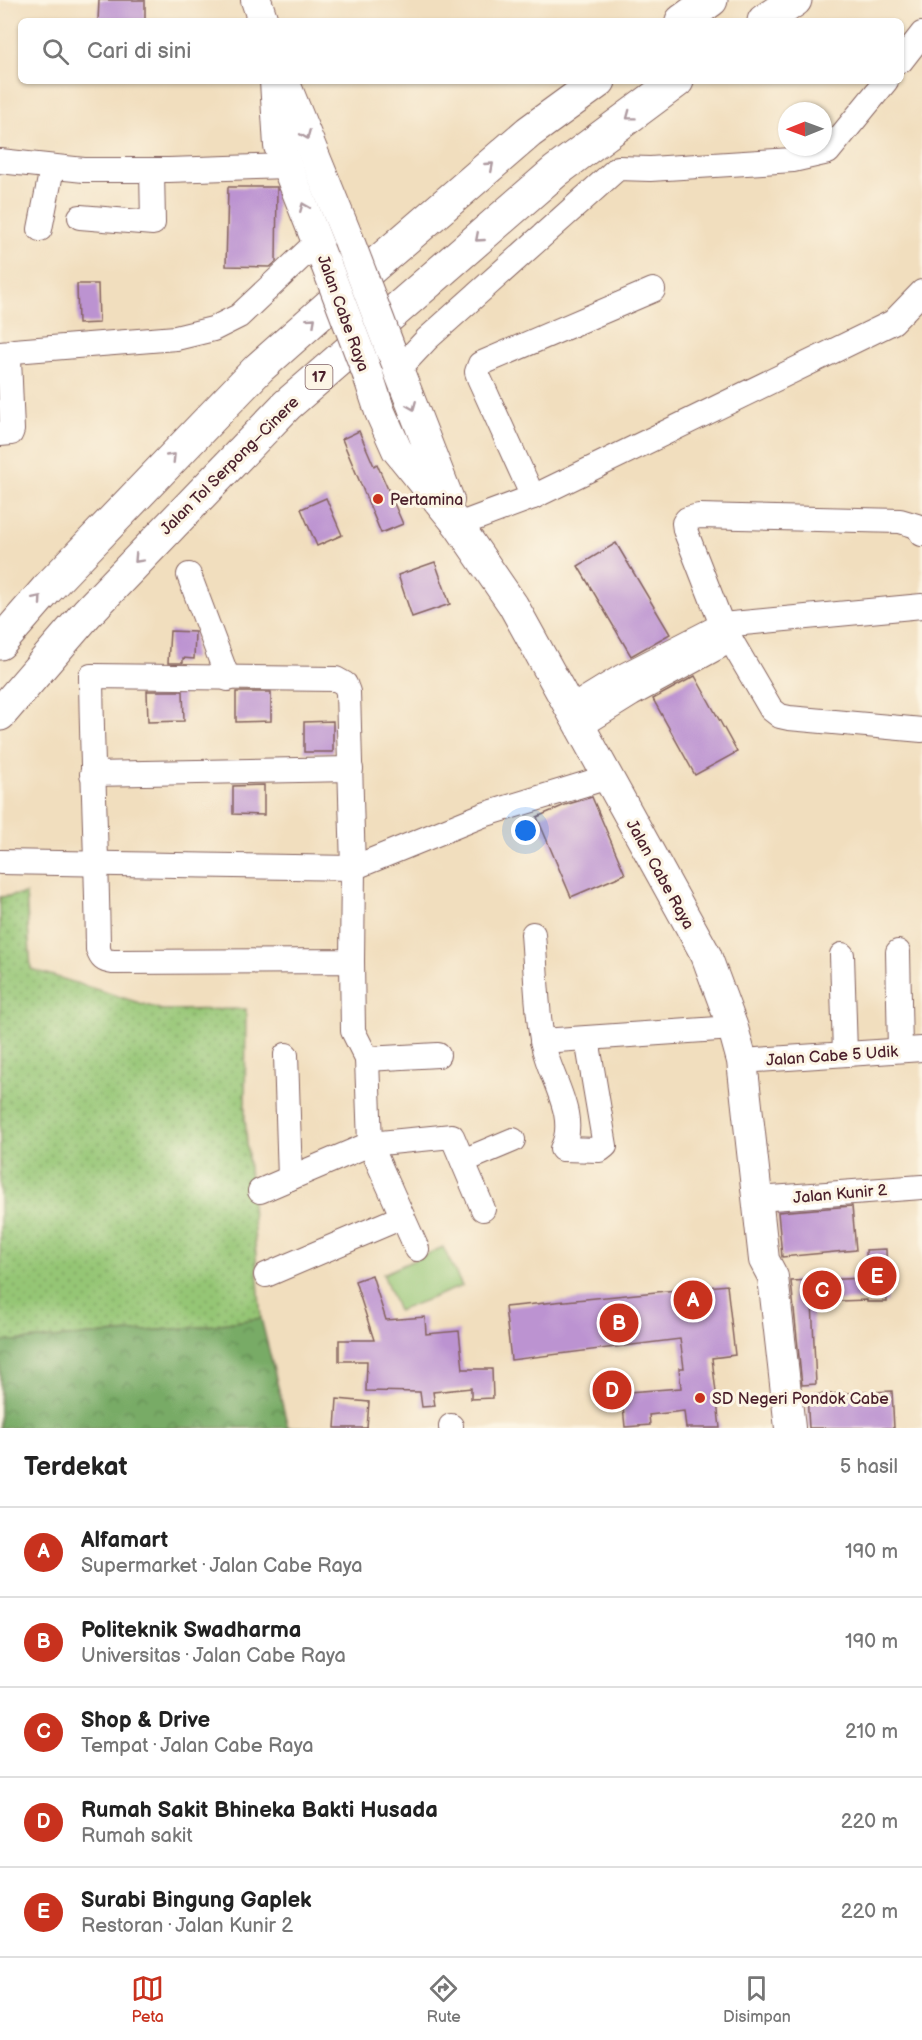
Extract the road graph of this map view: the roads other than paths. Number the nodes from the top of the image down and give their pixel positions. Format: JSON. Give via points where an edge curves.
{"nodes":[{"id":1,"x":256,"y":0,"type":"edge"},
{"id":2,"x":711,"y":0,"type":"edge"},
{"id":3,"x":795,"y":0,"type":"edge"},
{"id":4,"x":262,"y":18,"type":"edge"},
{"id":5,"x":686,"y":18,"type":"edge"},
{"id":6,"x":768,"y":18,"type":"edge"},
{"id":7,"x":922,"y":34,"type":"edge"},
{"id":8,"x":904,"y":57,"type":"edge"},
{"id":9,"x":275,"y":84,"type":"edge"},
{"id":10,"x":285,"y":84,"type":"edge"},
{"id":11,"x":595,"y":84,"type":"edge"},
{"id":12,"x":673,"y":84,"type":"edge"},
{"id":13,"x":884,"y":84,"type":"edge"},
{"id":14,"x":0,"y":161,"type":"edge"},
{"id":15,"x":287,"y":166,"type":"junction"},
{"id":16,"x":52,"y":168,"type":"junction"},
{"id":17,"x":152,"y":170,"type":"junction"},
{"id":18,"x":80,"y":217,"type":"dead end"},
{"id":19,"x":40,"y":229,"type":"dead end"},
{"id":20,"x":321,"y":251,"type":"junction"},
{"id":21,"x":653,"y":290,"type":"dead end"},
{"id":22,"x":922,"y":292,"type":"edge"},
{"id":23,"x":6,"y":353,"type":"edge"},
{"id":24,"x":394,"y":361,"type":"junction"},
{"id":25,"x":0,"y":434,"type":"edge"},
{"id":26,"x":532,"y":497,"type":"junction"},
{"id":27,"x":458,"y":525,"type":"junction"},
{"id":28,"x":922,"y":534,"type":"edge"},
{"id":29,"x":189,"y":575,"type":"dead end"},
{"id":30,"x":922,"y":606,"type":"edge"},
{"id":31,"x":726,"y":632,"type":"junction"},
{"id":32,"x":0,"y":644,"type":"edge"},
{"id":33,"x":228,"y":679,"type":"junction"},
{"id":34,"x":0,"y":714,"type":"edge"},
{"id":35,"x":574,"y":718,"type":"junction"},
{"id":36,"x":922,"y":730,"type":"edge"},
{"id":37,"x":351,"y":769,"type":"junction"},
{"id":38,"x":92,"y":774,"type":"junction"},
{"id":39,"x":608,"y":777,"type":"junction"},
{"id":40,"x":0,"y":862,"type":"edge"},
{"id":41,"x":97,"y":864,"type":"junction"},
{"id":42,"x":353,"y":868,"type":"junction"},
{"id":43,"x":533,"y":934,"type":"dead end"},
{"id":44,"x":898,"y":952,"type":"dead end"},
{"id":45,"x":842,"y":955,"type":"dead end"},
{"id":46,"x":352,"y":961,"type":"junction"},
{"id":47,"x":733,"y":1028,"type":"junction"},
{"id":48,"x":587,"y":1039,"type":"junction"},
{"id":49,"x":542,"y":1041,"type":"junction"},
{"id":50,"x":911,"y":1050,"type":"edge"},
{"id":51,"x":845,"y":1053,"type":"junction"},
{"id":52,"x":286,"y":1055,"type":"dead end"},
{"id":53,"x":438,"y":1055,"type":"dead end"},
{"id":54,"x":367,"y":1059,"type":"junction"},
{"id":55,"x":742,"y":1061,"type":"junction"},
{"id":56,"x":513,"y":1140,"type":"dead end"},
{"id":57,"x":370,"y":1144,"type":"junction"},
{"id":58,"x":463,"y":1161,"type":"junction"},
{"id":59,"x":290,"y":1178,"type":"junction"},
{"id":60,"x":922,"y":1187,"type":"edge"},
{"id":61,"x":260,"y":1191,"type":"dead end"},
{"id":62,"x":758,"y":1199,"type":"junction"},
{"id":63,"x":483,"y":1209,"type":"dead end"},
{"id":64,"x":402,"y":1217,"type":"junction"},
{"id":65,"x":417,"y":1249,"type":"dead end"},
{"id":66,"x":764,"y":1260,"type":"junction"},
{"id":67,"x":266,"y":1275,"type":"dead end"},
{"id":68,"x":774,"y":1428,"type":"edge"},
{"id":69,"x":790,"y":1428,"type":"edge"}],
"edges":[{"from":1,"to":4,"type":"main road"},
{"from":2,"to":5,"type":"highway"},
{"from":3,"to":6,"type":"highway"},
{"from":7,"to":8,"type":"street"},
{"from":9,"to":15,"type":"main road","name":"Jalan Cabe Raya","via":[[279,146]]},
{"from":10,"to":24,"type":"main road","name":"Jalan Cabe Raya","one_way":true,"bridge":true},
{"from":32,"to":11,"type":"highway","one_way":true,"via":[[47,589],[259,368],[529,132]]},
{"from":12,"to":34,"type":"highway","name":"Jalan Tol Serpong–Cinere","number":"17","one_way":true,"via":[[556,171],[287,405],[87,613]]},
{"from":13,"to":24,"type":"street","via":[[828,152],[793,160],[618,168],[427,339]]},
{"from":14,"to":16,"type":"street"},
{"from":15,"to":17,"type":"street"},
{"from":20,"to":15,"type":"main road","name":"Jalan Cabe Raya","one_way":true},
{"from":16,"to":17,"type":"street"},
{"from":16,"to":19,"type":"street"},
{"from":17,"to":18,"type":"street","via":[[153,223]]},
{"from":20,"to":23,"type":"street","via":[[239,316],[213,329],[176,338]]},
{"from":20,"to":27,"type":"main road","name":"Jalan Cabe Raya","bridge":true,"via":[[397,450]]},
{"from":21,"to":26,"type":"street","via":[[480,364],[479,378]]},
{"from":22,"to":26,"type":"street","via":[[893,322]]},
{"from":23,"to":25,"type":"street","via":[[12,430]]},
{"from":24,"to":27,"type":"main road","name":"Jalan Cabe Raya","one_way":true},
{"from":26,"to":27,"type":"street"},
{"from":27,"to":35,"type":"main road","name":"Jalan Cabe Raya","via":[[513,605]]},
{"from":28,"to":31,"type":"street","via":[[917,526],[900,521],[699,516],[687,519],[685,530]]},
{"from":29,"to":33,"type":"street"},
{"from":30,"to":31,"type":"street"},
{"from":31,"to":35,"type":"street","via":[[621,677]]},
{"from":31,"to":36,"type":"street","via":[[771,709],[780,716]]},
{"from":33,"to":37,"type":"street","via":[[341,680],[348,692]]},
{"from":33,"to":38,"type":"street","via":[[91,676]]},
{"from":35,"to":39,"type":"main road","name":"Jalan Cabe Raya"},
{"from":37,"to":38,"type":"street"},
{"from":37,"to":42,"type":"street"},
{"from":38,"to":41,"type":"street"},
{"from":39,"to":42,"type":"street","via":[[483,815]]},
{"from":39,"to":47,"type":"main road","name":"Jalan Cabe Raya","via":[[706,955]]},
{"from":40,"to":41,"type":"street"},
{"from":41,"to":42,"type":"street"},
{"from":41,"to":46,"type":"street","via":[[98,949],[104,961]]},
{"from":42,"to":46,"type":"street"},
{"from":43,"to":49,"type":"street"},
{"from":44,"to":50,"type":"street"},
{"from":45,"to":51,"type":"street"},
{"from":46,"to":54,"type":"street","via":[[353,1031]]},
{"from":47,"to":48,"type":"street"},
{"from":47,"to":55,"type":"main road","name":"Jalan Cabe Raya"},
{"from":48,"to":49,"type":"street"},
{"from":48,"to":49,"type":"street","via":[[605,1143],[600,1150],[562,1149],[567,1138],[567,1119]]},
{"from":50,"to":51,"type":"street","name":"Jalan Cabe 5 Udik"},
{"from":51,"to":55,"type":"street","name":"Jalan Cabe 5 Udik"},
{"from":52,"to":59,"type":"street"},
{"from":53,"to":54,"type":"street"},
{"from":54,"to":57,"type":"street"},
{"from":55,"to":62,"type":"main road","name":"Jalan Cabe Raya"},
{"from":56,"to":58,"type":"street"},
{"from":57,"to":58,"type":"street","via":[[452,1136]]},
{"from":57,"to":59,"type":"street"},
{"from":57,"to":64,"type":"street"},
{"from":58,"to":63,"type":"street"},
{"from":59,"to":61,"type":"street"},
{"from":60,"to":62,"type":"street","name":"Jalan Kunir 2"},
{"from":62,"to":66,"type":"main road","name":"Jalan Cabe Raya"},
{"from":64,"to":65,"type":"street"},
{"from":64,"to":67,"type":"street"},
{"from":66,"to":68,"type":"main road","name":"Jalan Cabe Raya","via":[[757,1278]]},
{"from":66,"to":69,"type":"main road","name":"Jalan Cabe Raya","via":[[773,1277]]}]}
